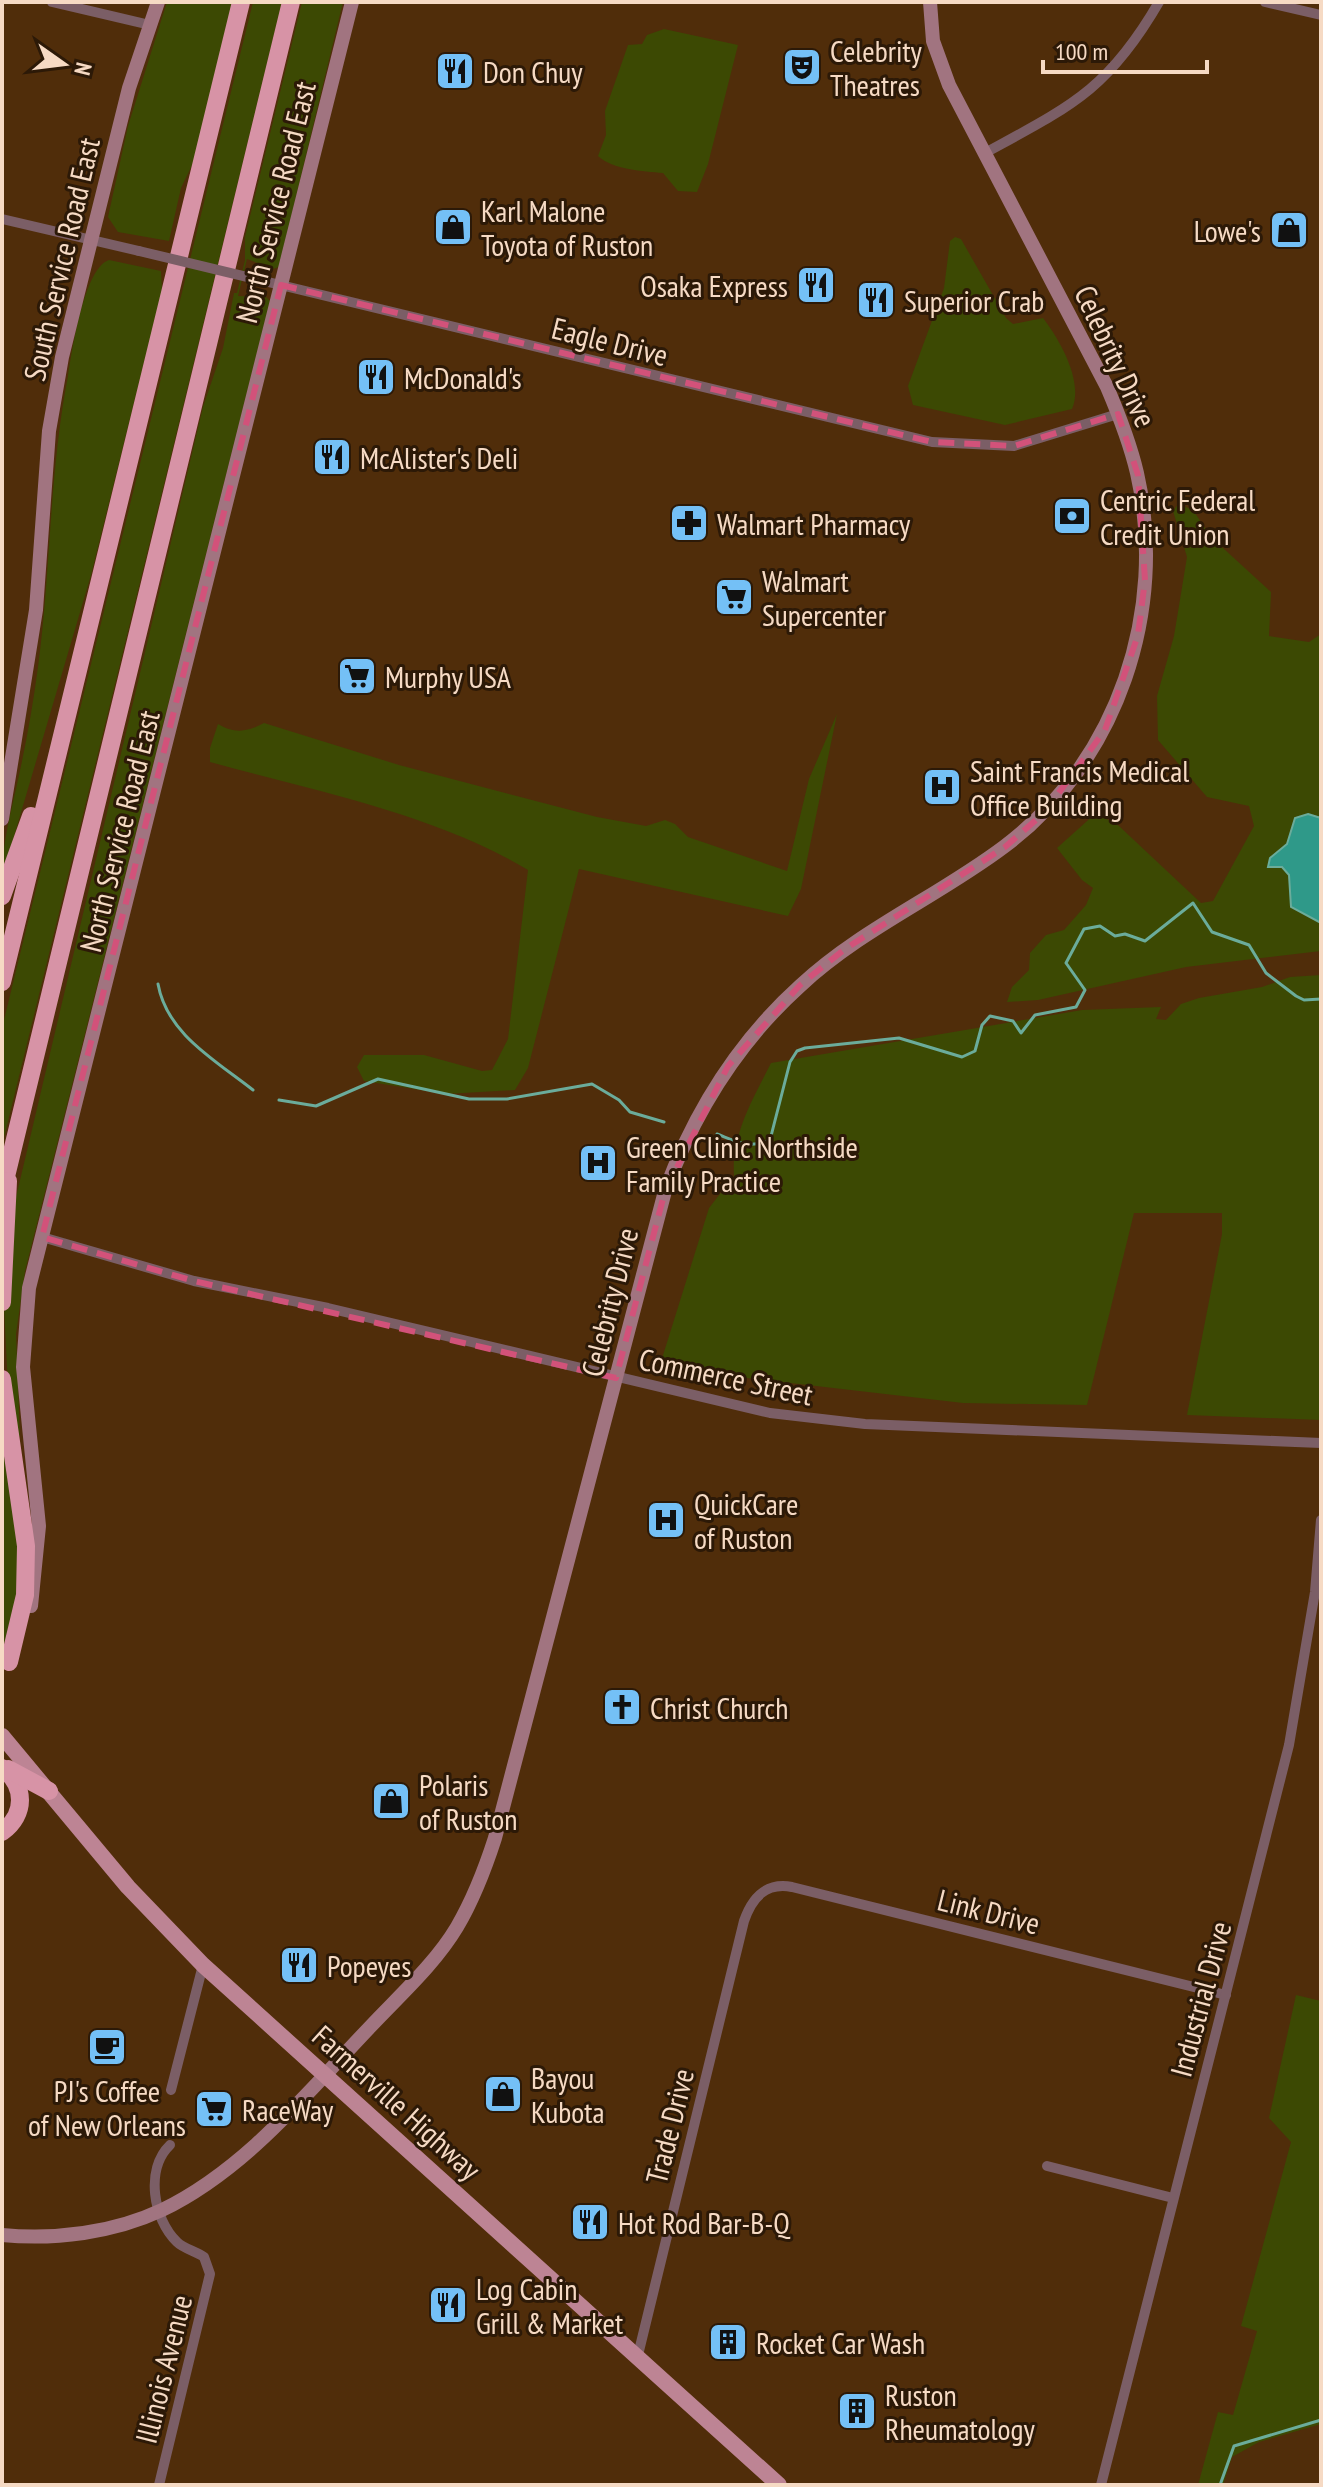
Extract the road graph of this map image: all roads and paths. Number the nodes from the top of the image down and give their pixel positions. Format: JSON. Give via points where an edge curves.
{"nodes":[{"id":1,"x":52,"y":2,"type":"edge"},
{"id":2,"x":158,"y":2,"type":"edge"},
{"id":3,"x":241,"y":2,"type":"edge"},
{"id":4,"x":291,"y":2,"type":"edge"},
{"id":5,"x":352,"y":2,"type":"edge"},
{"id":6,"x":930,"y":2,"type":"edge"},
{"id":7,"x":1159,"y":2,"type":"edge"},
{"id":8,"x":1265,"y":2,"type":"edge"},
{"id":9,"x":1321,"y":15,"type":"edge"},
{"id":10,"x":150,"y":25,"type":"junction"},
{"id":11,"x":985,"y":153,"type":"junction"},
{"id":12,"x":2,"y":219,"type":"edge"},
{"id":13,"x":90,"y":239,"type":"junction"},
{"id":14,"x":281,"y":285,"type":"junction"},
{"id":15,"x":1118,"y":414,"type":"junction"},
{"id":16,"x":61,"y":734,"type":"junction"},
{"id":17,"x":2,"y":819,"type":"edge"},
{"id":18,"x":2,"y":896,"type":"edge"},
{"id":19,"x":2,"y":982,"type":"edge"},
{"id":20,"x":9,"y":1166,"type":"junction"},
{"id":21,"x":2,"y":1193,"type":"edge"},
{"id":22,"x":42,"y":1237,"type":"junction"},
{"id":23,"x":2,"y":1302,"type":"edge"},
{"id":24,"x":616,"y":1378,"type":"junction"},
{"id":25,"x":2,"y":1379,"type":"edge"},
{"id":26,"x":1321,"y":1443,"type":"edge"},
{"id":27,"x":1321,"y":1520,"type":"edge"},
{"id":28,"x":6,"y":1669,"type":"edge"},
{"id":29,"x":2,"y":1736,"type":"edge"},
{"id":30,"x":2,"y":1767,"type":"edge"},
{"id":31,"x":49,"y":1791,"type":"junction"},
{"id":32,"x":2,"y":1832,"type":"edge"},
{"id":33,"x":748,"y":1909,"type":"joint"},
{"id":34,"x":203,"y":1965,"type":"junction"},
{"id":35,"x":1226,"y":1995,"type":"junction"},
{"id":36,"x":324,"y":2076,"type":"junction"},
{"id":37,"x":171,"y":2090,"type":"dead end"},
{"id":38,"x":170,"y":2145,"type":"dead end"},
{"id":39,"x":1047,"y":2166,"type":"dead end"},
{"id":40,"x":1173,"y":2198,"type":"junction"},
{"id":41,"x":159,"y":2211,"type":"junction"},
{"id":42,"x":2,"y":2235,"type":"edge"},
{"id":43,"x":638,"y":2355,"type":"junction"},
{"id":44,"x":159,"y":2485,"type":"edge"},
{"id":45,"x":779,"y":2485,"type":"edge"},
{"id":46,"x":1101,"y":2485,"type":"edge"}],
"edges":[{"from":1,"to":10,"type":"street"},
{"from":2,"to":10,"type":"street","name":"South Service Road East"},
{"from":3,"to":16,"type":"highway"},
{"from":4,"to":20,"type":"highway"},
{"from":5,"to":14,"type":"street","name":"North Service Road East"},
{"from":6,"to":11,"type":"street","name":"Celebrity Drive","via":[[933,41],[949,85]]},
{"from":7,"to":11,"type":"street","via":[[1121,61],[1096,86],[1071,107]]},
{"from":8,"to":9,"type":"street"},
{"from":10,"to":13,"type":"street","name":"South Service Road East"},
{"from":11,"to":15,"type":"street","name":"Celebrity Drive"},
{"from":12,"to":13,"type":"street","name":"Eagle Drive"},
{"from":13,"to":14,"type":"street","name":"Eagle Drive","bridge":true},
{"from":13,"to":17,"type":"street","name":"South Service Road East","via":[[49,431],[36,610]]},
{"from":14,"to":15,"type":"street","name":"Eagle Drive","via":[[932,442],[1014,446]]},
{"from":14,"to":22,"type":"street","name":"North Service Road East"},
{"from":15,"to":24,"type":"street","name":"Celebrity Drive","via":[[1138,475],[1145,580],[1135,647],[1105,730],[1044,813],[1005,847],[845,949],[800,985],[728,1066],[701,1109],[665,1191]]},
{"from":16,"to":18,"type":"highway"},
{"from":16,"to":19,"type":"highway"},
{"from":20,"to":21,"type":"highway"},
{"from":20,"to":23,"type":"highway"},
{"from":22,"to":24,"type":"street","name":"Commerce Street","via":[[194,1281]]},
{"from":22,"to":28,"type":"street","name":"North Service Road East","via":[[26,1311],[23,1367],[39,1552],[29,1614]]},
{"from":24,"to":26,"type":"street","name":"Commerce Street","via":[[751,1410],[827,1421]]},
{"from":24,"to":36,"type":"street","name":"Celebrity Drive","via":[[483,1873],[447,1940]]},
{"from":25,"to":28,"type":"highway","via":[[26,1559],[24,1606]]},
{"from":27,"to":35,"type":"street","name":"Industrial Drive","via":[[1313,1607],[1289,1745]]},
{"from":29,"to":31,"type":"main road","name":"Farmerville Highway"},
{"from":30,"to":31,"type":"highway"},
{"from":30,"to":32,"type":"highway","via":[[18,1783],[20,1799],[14,1822]]},
{"from":31,"to":34,"type":"main road","name":"Farmerville Highway","via":[[128,1887]]},
{"from":33,"to":35,"type":"street","name":"Link Drive","via":[[768,1888],[785,1886]]},
{"from":33,"to":43,"type":"street","name":"Trade Drive"},
{"from":34,"to":36,"type":"main road","name":"Farmerville Highway"},
{"from":34,"to":37,"type":"street"},
{"from":35,"to":40,"type":"street","name":"Industrial Drive"},
{"from":36,"to":41,"type":"street","name":"Celebrity Drive","via":[[241,2158]]},
{"from":36,"to":43,"type":"main road","name":"Farmerville Highway"},
{"from":38,"to":41,"type":"street","via":[[161,2155],[154,2190]]},
{"from":39,"to":40,"type":"street"},
{"from":40,"to":46,"type":"street","name":"Industrial Drive"},
{"from":41,"to":42,"type":"street","name":"Celebrity Drive","via":[[84,2233]]},
{"from":41,"to":44,"type":"street","name":"Illinois Avenue","via":[[178,2243],[210,2265]]},
{"from":43,"to":45,"type":"main road","name":"Farmerville Highway"}]}
